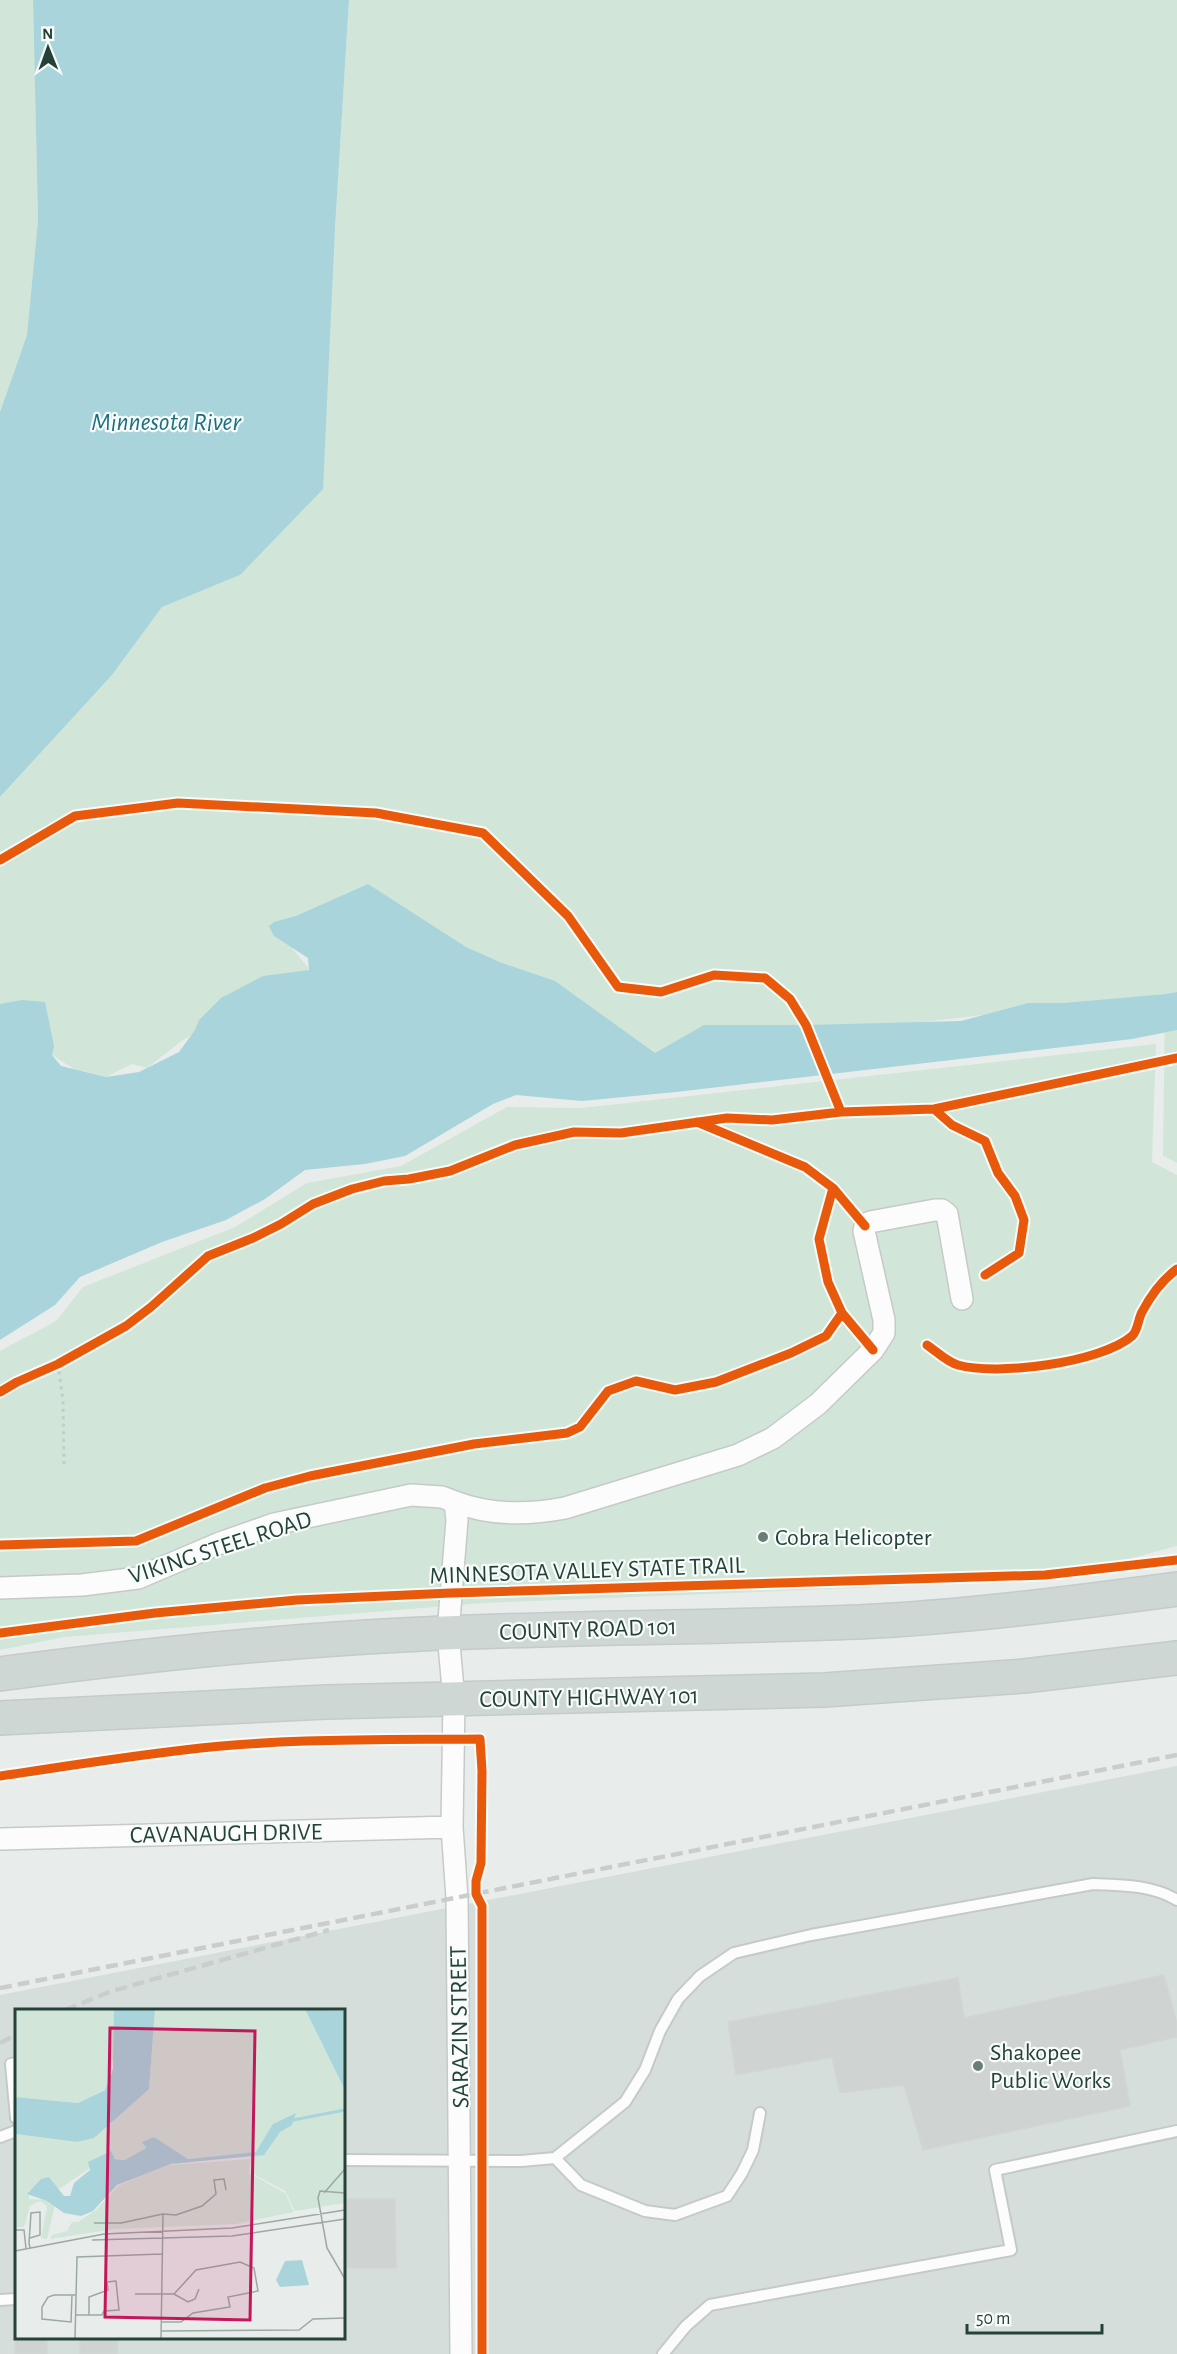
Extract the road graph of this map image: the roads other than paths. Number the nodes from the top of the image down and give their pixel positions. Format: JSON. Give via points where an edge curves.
{"nodes":[{"id":1,"x":962,"y":1299,"type":"dead end"},
{"id":2,"x":455,"y":1502,"type":"junction"},
{"id":3,"x":0,"y":1588,"type":"edge"},
{"id":4,"x":1177,"y":1589,"type":"edge"},
{"id":5,"x":448,"y":1633,"type":"junction"},
{"id":6,"x":1177,"y":1658,"type":"edge"},
{"id":7,"x":0,"y":1674,"type":"edge"},
{"id":8,"x":454,"y":1700,"type":"junction"},
{"id":9,"x":0,"y":1718,"type":"edge"},
{"id":10,"x":452,"y":1827,"type":"junction"},
{"id":11,"x":0,"y":1839,"type":"edge"},
{"id":12,"x":1177,"y":1900,"type":"edge"},
{"id":13,"x":15,"y":2063,"type":"edge"},
{"id":14,"x":15,"y":2107,"type":"edge"},
{"id":15,"x":759,"y":2113,"type":"dead end"},
{"id":16,"x":15,"y":2131,"type":"edge"},
{"id":17,"x":1177,"y":2131,"type":"edge"},
{"id":18,"x":0,"y":2137,"type":"edge"},
{"id":19,"x":555,"y":2158,"type":"junction"},
{"id":20,"x":461,"y":2159,"type":"junction"},
{"id":21,"x":345,"y":2160,"type":"edge"},
{"id":22,"x":15,"y":2299,"type":"edge"},
{"id":23,"x":0,"y":2300,"type":"edge"},
{"id":24,"x":461,"y":2354,"type":"edge"},
{"id":25,"x":663,"y":2354,"type":"edge"}],
"edges":[{"from":1,"to":2,"type":"street","name":"VIKING STEEL ROAD","via":[[947,1214],[935,1210],[870,1222],[864,1231],[884,1333],[873,1350],[832,1391],[773,1438],[738,1455],[565,1508],[501,1513]]},
{"from":2,"to":3,"type":"street","name":"VIKING STEEL ROAD","via":[[411,1495],[274,1524],[138,1578]]},
{"from":2,"to":5,"type":"street"},
{"from":4,"to":5,"type":"main road","name":"COUNTY ROAD 101","via":[[1020,1609],[861,1622]]},
{"from":5,"to":7,"type":"main road","name":"COUNTY ROAD 101","via":[[251,1645]]},
{"from":5,"to":8,"type":"street"},
{"from":6,"to":8,"type":"main road","name":"COUNTY HIGHWAY 101","via":[[1024,1676],[824,1690]]},
{"from":8,"to":9,"type":"main road","name":"COUNTY HIGHWAY 101","via":[[326,1702]]},
{"from":8,"to":10,"type":"street","name":"SARAZIN STREET"},
{"from":10,"to":11,"type":"street","name":"CAVANAUGH DRIVE"},
{"from":10,"to":20,"type":"street","name":"SARAZIN STREET","via":[[457,1898]]},
{"from":12,"to":19,"type":"lane","via":[[1130,1885],[1093,1884],[734,1953],[700,1976],[678,1999],[645,2070],[625,2102]]},
{"from":13,"to":14,"type":"lane","via":[[11,2064]]},
{"from":15,"to":19,"type":"lane","via":[[753,2150],[727,2196],[675,2215],[645,2211],[580,2185]]},
{"from":16,"to":18,"type":"lane"},
{"from":17,"to":25,"type":"lane","via":[[995,2170],[1011,2250],[710,2305]]},
{"from":19,"to":20,"type":"lane"},
{"from":20,"to":21,"type":"lane"},
{"from":20,"to":24,"type":"street","name":"SARAZIN STREET"},
{"from":22,"to":23,"type":"lane"}]}
